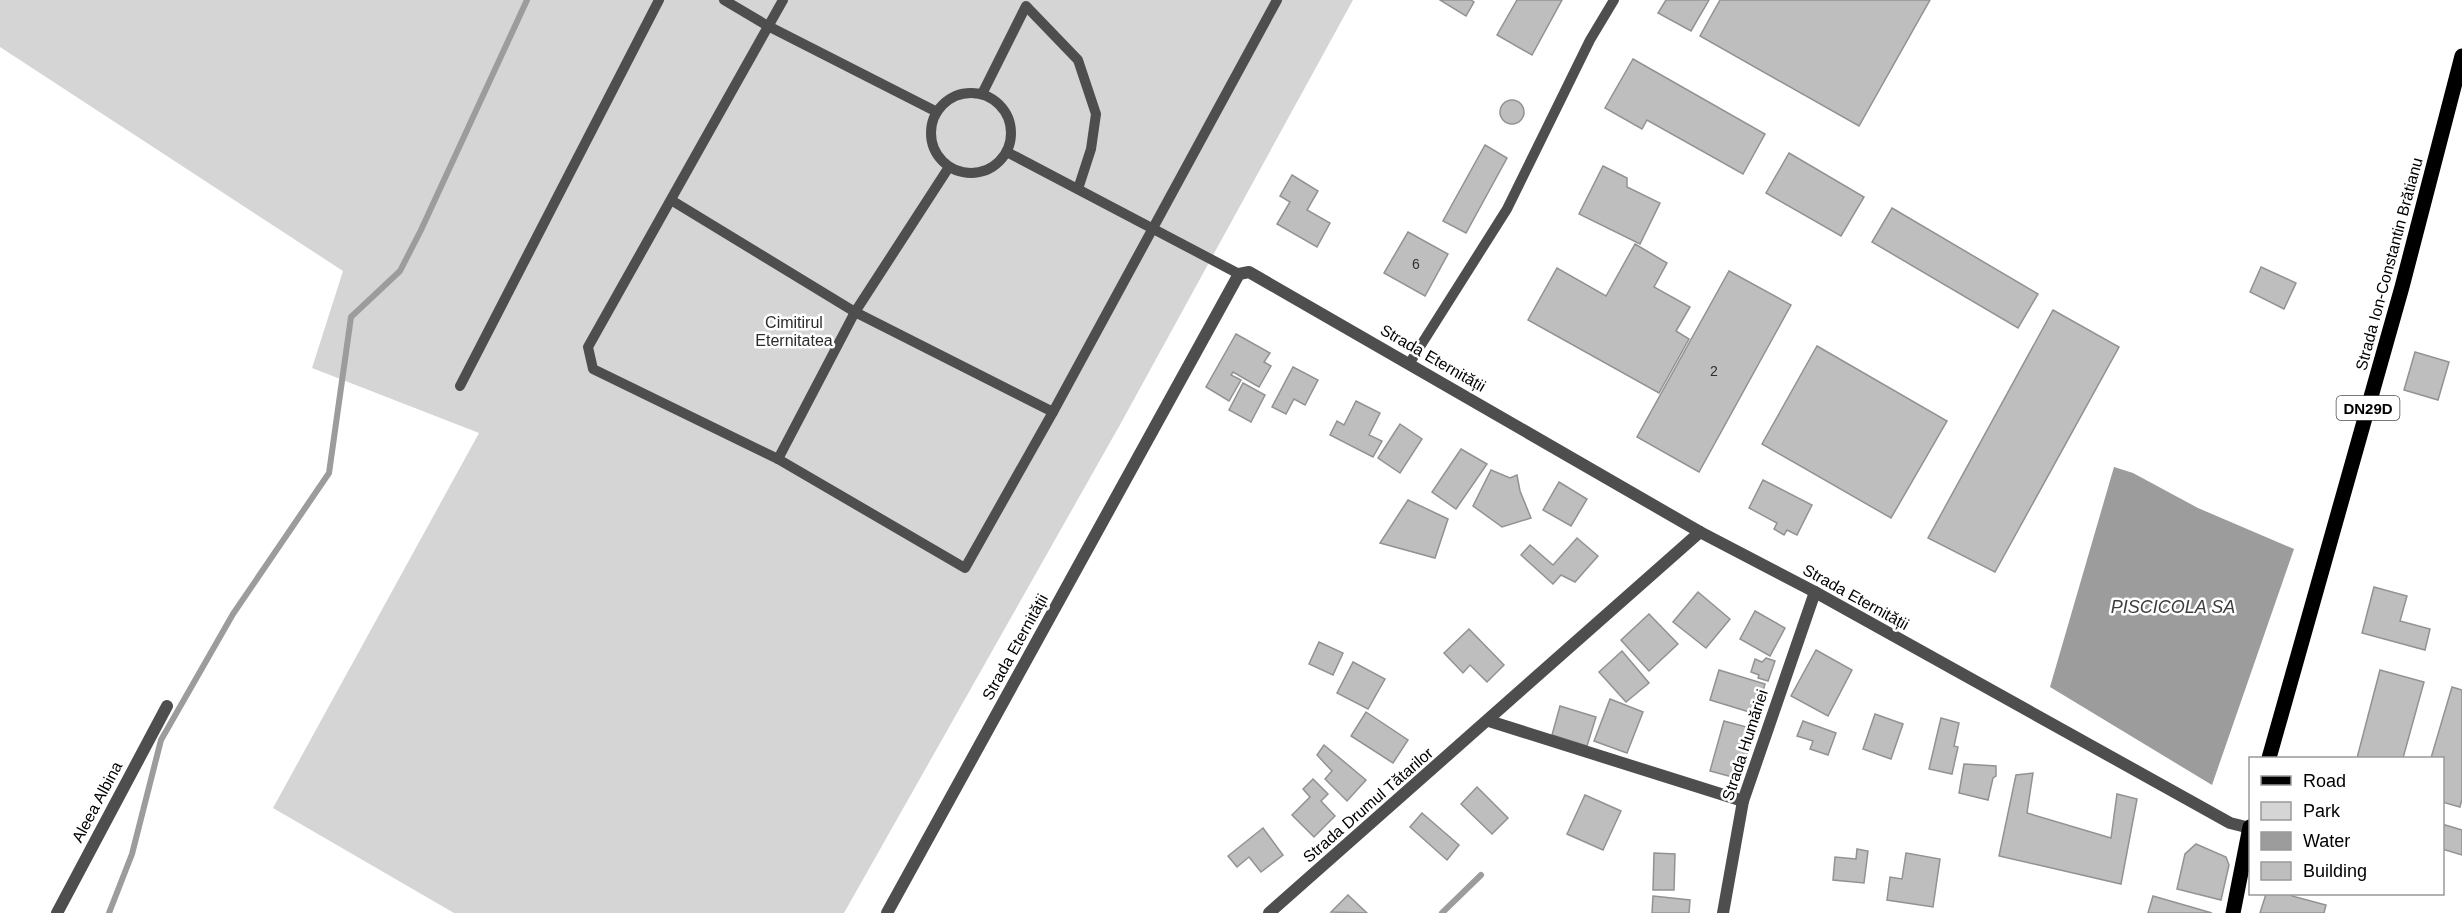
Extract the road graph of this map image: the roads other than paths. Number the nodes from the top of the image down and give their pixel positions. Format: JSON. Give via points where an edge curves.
{"nodes":[{"id":1,"x":660,"y":0,"type":"edge"},
{"id":2,"x":724,"y":0,"type":"edge"},
{"id":3,"x":783,"y":0,"type":"edge"},
{"id":4,"x":1277,"y":0,"type":"edge"},
{"id":5,"x":1614,"y":0,"type":"edge"},
{"id":6,"x":1028,"y":3,"type":"edge"},
{"id":7,"x":768,"y":26,"type":"junction"},
{"id":8,"x":2462,"y":56,"type":"edge"},
{"id":9,"x":982,"y":94,"type":"junction"},
{"id":10,"x":937,"y":112,"type":"junction"},
{"id":11,"x":1007,"y":152,"type":"junction"},
{"id":12,"x":949,"y":167,"type":"junction"},
{"id":13,"x":1078,"y":189,"type":"junction"},
{"id":14,"x":671,"y":200,"type":"junction"},
{"id":15,"x":1151,"y":228,"type":"junction"},
{"id":16,"x":1239,"y":274,"type":"junction"},
{"id":17,"x":855,"y":312,"type":"junction"},
{"id":18,"x":1409,"y":364,"type":"junction"},
{"id":19,"x":460,"y":386,"type":"dead end"},
{"id":20,"x":1053,"y":412,"type":"junction"},
{"id":21,"x":778,"y":459,"type":"junction"},
{"id":22,"x":1700,"y":532,"type":"junction"},
{"id":23,"x":1815,"y":592,"type":"junction"},
{"id":24,"x":167,"y":706,"type":"dead end"},
{"id":25,"x":1489,"y":721,"type":"junction"},
{"id":26,"x":2270,"y":757,"type":"edge"},
{"id":27,"x":1743,"y":801,"type":"junction"},
{"id":28,"x":2249,"y":828,"type":"edge"},
{"id":29,"x":2249,"y":833,"type":"edge"},
{"id":30,"x":57,"y":913,"type":"edge"},
{"id":31,"x":886,"y":913,"type":"edge"},
{"id":32,"x":1269,"y":913,"type":"edge"},
{"id":33,"x":1723,"y":913,"type":"edge"},
{"id":34,"x":2234,"y":913,"type":"edge"}],
"edges":[{"from":1,"to":19,"type":"lane"},
{"from":2,"to":7,"type":"lane"},
{"from":3,"to":7,"type":"lane"},
{"from":4,"to":15,"type":"lane"},
{"from":5,"to":18,"type":"lane","via":[[1590,39],[1507,209]]},
{"from":6,"to":9,"type":"lane"},
{"from":6,"to":13,"type":"lane","via":[[1078,60],[1096,114]]},
{"from":7,"to":10,"type":"lane"},
{"from":7,"to":14,"type":"lane"},
{"from":8,"to":26,"type":"main road","name":"Strada Ion-Constantin Brătianu","number":"DN29D","via":[[2402,287]]},
{"from":9,"to":10,"type":"lane","via":[[956,96]]},
{"from":9,"to":11,"type":"lane","via":[[1004,108],[1010,120],[1012,133]]},
{"from":10,"to":12,"type":"lane","via":[[931,139],[935,152]]},
{"from":11,"to":12,"type":"lane","via":[[995,167],[982,173],[968,174]]},
{"from":11,"to":13,"type":"lane"},
{"from":12,"to":17,"type":"lane"},
{"from":13,"to":15,"type":"lane"},
{"from":14,"to":17,"type":"lane"},
{"from":14,"to":21,"type":"lane","via":[[588,347],[593,369]]},
{"from":15,"to":16,"type":"lane"},
{"from":15,"to":20,"type":"lane"},
{"from":16,"to":18,"type":"street","name":"Strada Eternității","via":[[1249,272]]},
{"from":16,"to":31,"type":"street","name":"Strada Eternității"},
{"from":17,"to":20,"type":"lane"},
{"from":17,"to":21,"type":"lane"},
{"from":18,"to":22,"type":"street","name":"Strada Eternității"},
{"from":20,"to":21,"type":"lane","via":[[965,568]]},
{"from":22,"to":23,"type":"street","name":"Strada Eternității"},
{"from":22,"to":25,"type":"street","name":"Strada Drumul Tătarilor"},
{"from":23,"to":27,"type":"street","name":"Strada Humăriei"},
{"from":23,"to":28,"type":"street","name":"Strada Eternității","via":[[2230,822]]},
{"from":24,"to":30,"type":"street","name":"Aleea Albina"},
{"from":25,"to":27,"type":"street"},
{"from":25,"to":32,"type":"street","name":"Strada Drumul Tătarilor"},
{"from":27,"to":33,"type":"street","name":"Strada Humăriei"},
{"from":29,"to":34,"type":"main road"}]}
